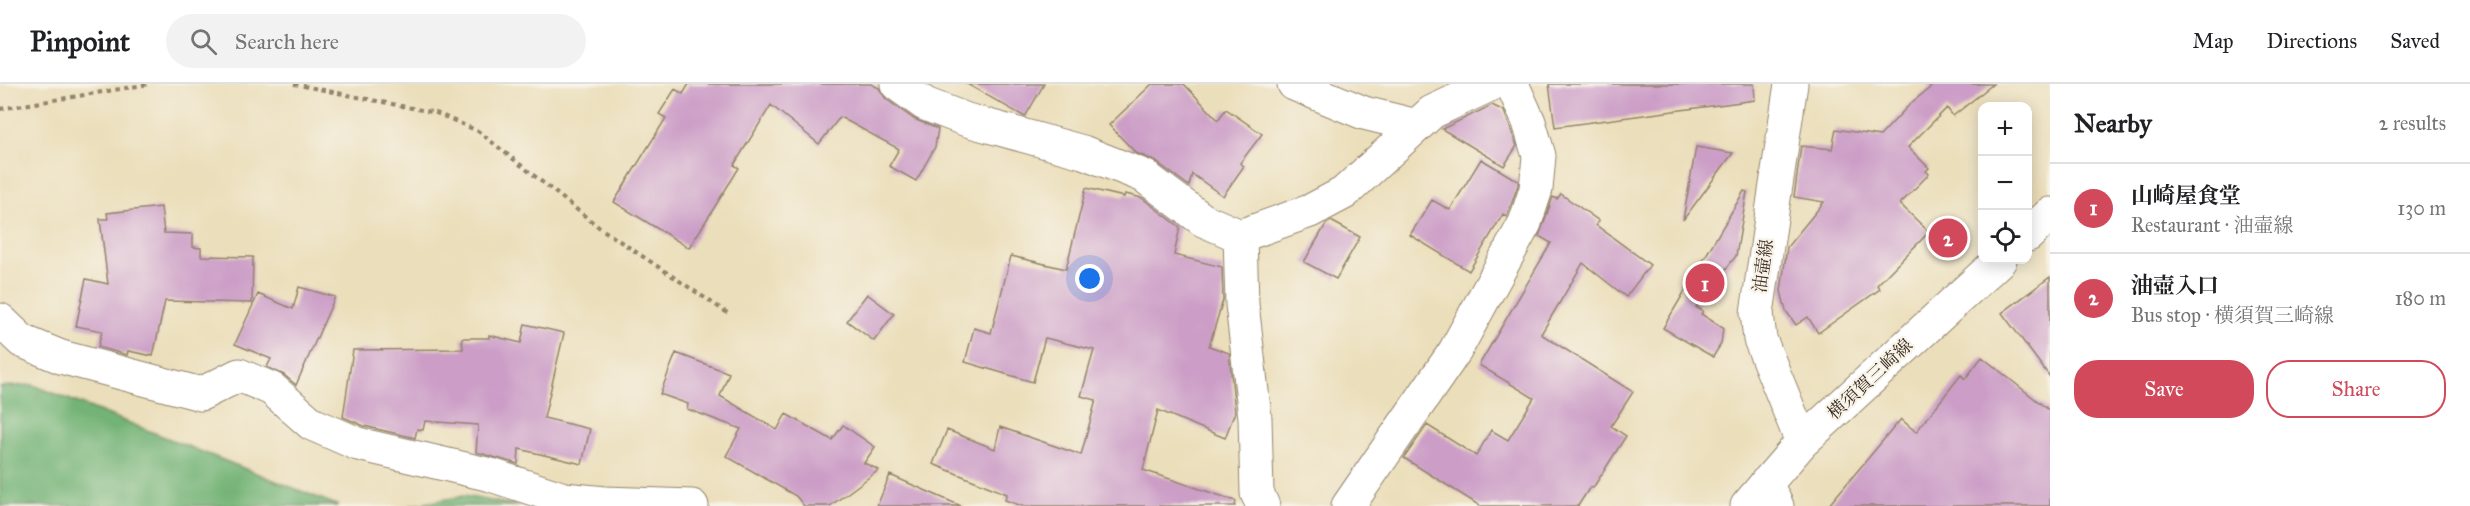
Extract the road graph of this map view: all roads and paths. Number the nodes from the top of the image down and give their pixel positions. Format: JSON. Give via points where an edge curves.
{"nodes":[{"id":1,"x":150,"y":84,"type":"edge"},
{"id":2,"x":294,"y":84,"type":"edge"},
{"id":3,"x":897,"y":84,"type":"edge"},
{"id":4,"x":1294,"y":84,"type":"edge"},
{"id":5,"x":1512,"y":84,"type":"edge"},
{"id":6,"x":1791,"y":84,"type":"edge"},
{"id":7,"x":1482,"y":86,"type":"edge"},
{"id":8,"x":0,"y":109,"type":"edge"},
{"id":9,"x":1418,"y":126,"type":"junction"},
{"id":10,"x":2050,"y":214,"type":"edge"},
{"id":11,"x":2032,"y":231,"type":"edge"},
{"id":12,"x":1240,"y":236,"type":"junction"},
{"id":13,"x":1996,"y":264,"type":"edge"},
{"id":14,"x":729,"y":314,"type":"dead end"},
{"id":15,"x":0,"y":320,"type":"edge"},
{"id":16,"x":1802,"y":442,"type":"junction"},
{"id":17,"x":1763,"y":498,"type":"edge"},
{"id":18,"x":692,"y":506,"type":"edge"},
{"id":19,"x":1263,"y":506,"type":"edge"},
{"id":20,"x":1348,"y":506,"type":"edge"}],
"edges":[{"from":1,"to":8,"type":"path"},
{"from":2,"to":14,"type":"path","via":[[436,113],[478,131],[600,228]]},
{"from":3,"to":12,"type":"street","via":[[924,104],[1083,152],[1144,176],[1203,220]]},
{"from":4,"to":9,"type":"street","via":[[1364,113]]},
{"from":5,"to":20,"type":"street","via":[[1539,156],[1536,189],[1525,223],[1455,351]]},
{"from":6,"to":16,"type":"street","name":"油壷線","via":[[1757,313],[1760,339]]},
{"from":7,"to":9,"type":"street","via":[[1432,112]]},
{"from":9,"to":12,"type":"street","via":[[1344,193],[1310,211]]},
{"from":10,"to":11,"type":"street"},
{"from":12,"to":19,"type":"street","via":[[1257,493]]},
{"from":13,"to":16,"type":"street","name":"横須賀三崎線"},
{"from":15,"to":18,"type":"street","via":[[22,341],[61,357],[201,394],[239,375],[272,389],[312,424],[358,444],[490,475],[564,499]]},
{"from":16,"to":17,"type":"street","name":"横須賀三崎線"}]}
